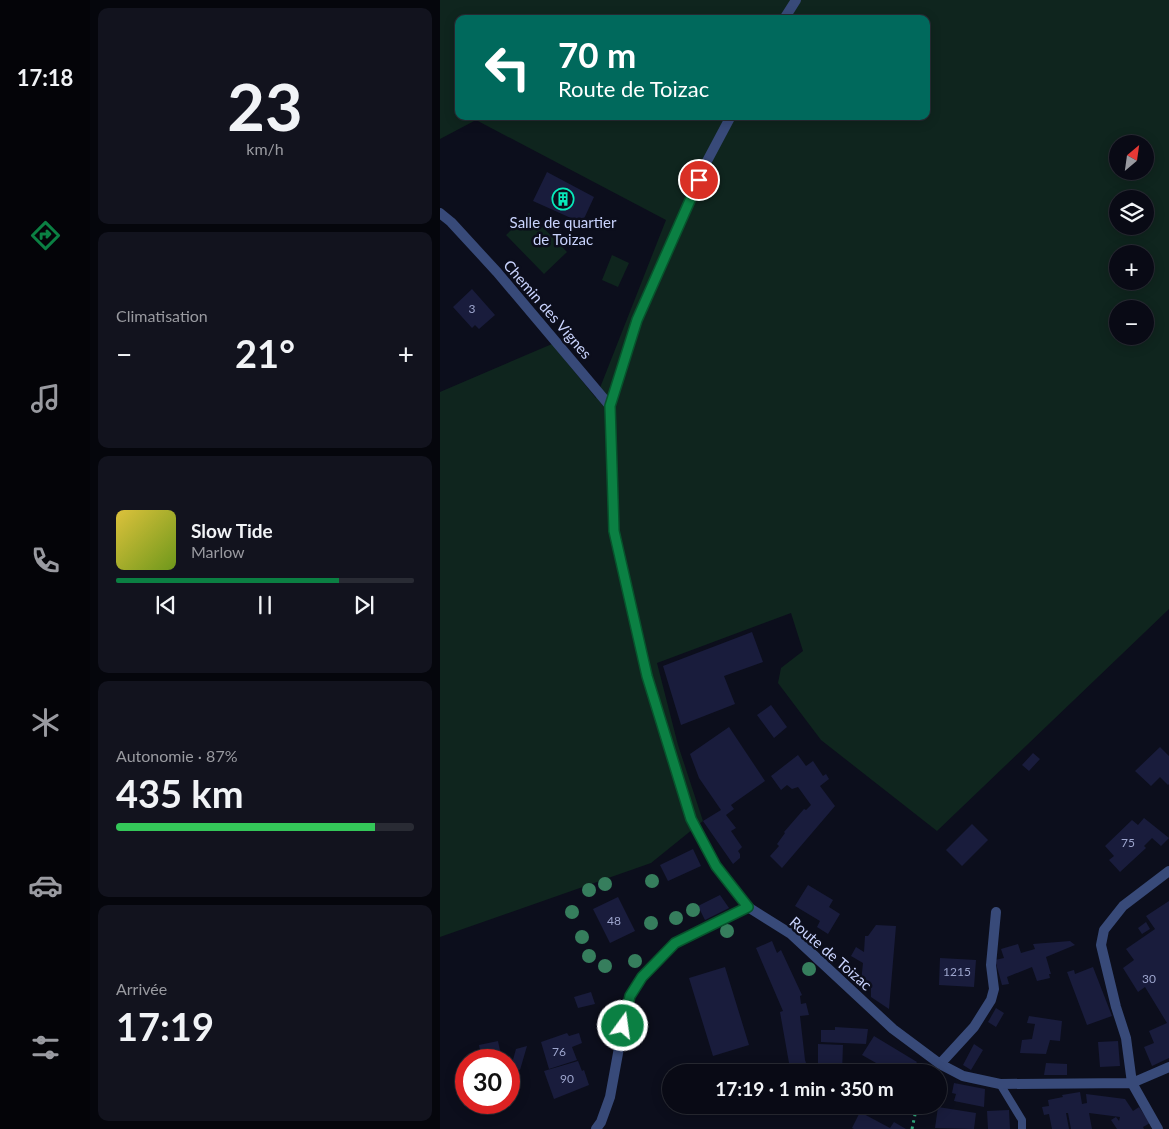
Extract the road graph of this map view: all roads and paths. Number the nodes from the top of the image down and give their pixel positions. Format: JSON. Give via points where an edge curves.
{"nodes":[{"id":1,"x":796,"y":0,"type":"edge"},
{"id":2,"x":787,"y":15,"type":"edge"},
{"id":3,"x":729,"y":120,"type":"edge"},
{"id":4,"x":440,"y":213,"type":"edge"},
{"id":5,"x":610,"y":406,"type":"junction"},
{"id":6,"x":1169,"y":871,"type":"edge"},
{"id":7,"x":748,"y":907,"type":"junction"},
{"id":8,"x":996,"y":912,"type":"dead end"},
{"id":9,"x":940,"y":1064,"type":"joint"},
{"id":10,"x":1169,"y":1067,"type":"edge"},
{"id":11,"x":947,"y":1068,"type":"edge"},
{"id":12,"x":1132,"y":1083,"type":"junction"},
{"id":13,"x":1000,"y":1084,"type":"junction"},
{"id":14,"x":915,"y":1114,"type":"edge"},
{"id":15,"x":596,"y":1129,"type":"edge"},
{"id":16,"x":912,"y":1129,"type":"edge"},
{"id":17,"x":1022,"y":1129,"type":"edge"},
{"id":18,"x":1158,"y":1129,"type":"edge"}],
"edges":[{"from":1,"to":2,"type":"street"},
{"from":3,"to":5,"type":"street","name":"Route de Toizac","via":[[706,163],[637,320]]},
{"from":4,"to":5,"type":"street","name":"Chemin des Vignes","via":[[497,272]]},
{"from":5,"to":7,"type":"street","name":"Route de Toizac","via":[[614,531],[647,676],[691,819],[716,866]]},
{"from":6,"to":12,"type":"street","via":[[1123,906],[1104,930],[1101,945],[1126,1038]]},
{"from":7,"to":9,"type":"street","name":"Route de Toizac","via":[[791,934],[893,1029]]},
{"from":7,"to":15,"type":"street","via":[[675,943],[642,977],[630,996],[610,1097]]},
{"from":8,"to":9,"type":"street","via":[[991,1000],[974,1027]]},
{"from":10,"to":12,"type":"street","name":"Route de Toizac"},
{"from":11,"to":13,"type":"street","name":"Route de Toizac","via":[[963,1076]]},
{"from":12,"to":13,"type":"street","name":"Route de Toizac"},
{"from":12,"to":18,"type":"street"},
{"from":13,"to":17,"type":"lane","via":[[1022,1120]]},
{"from":14,"to":16,"type":"path"}]}
